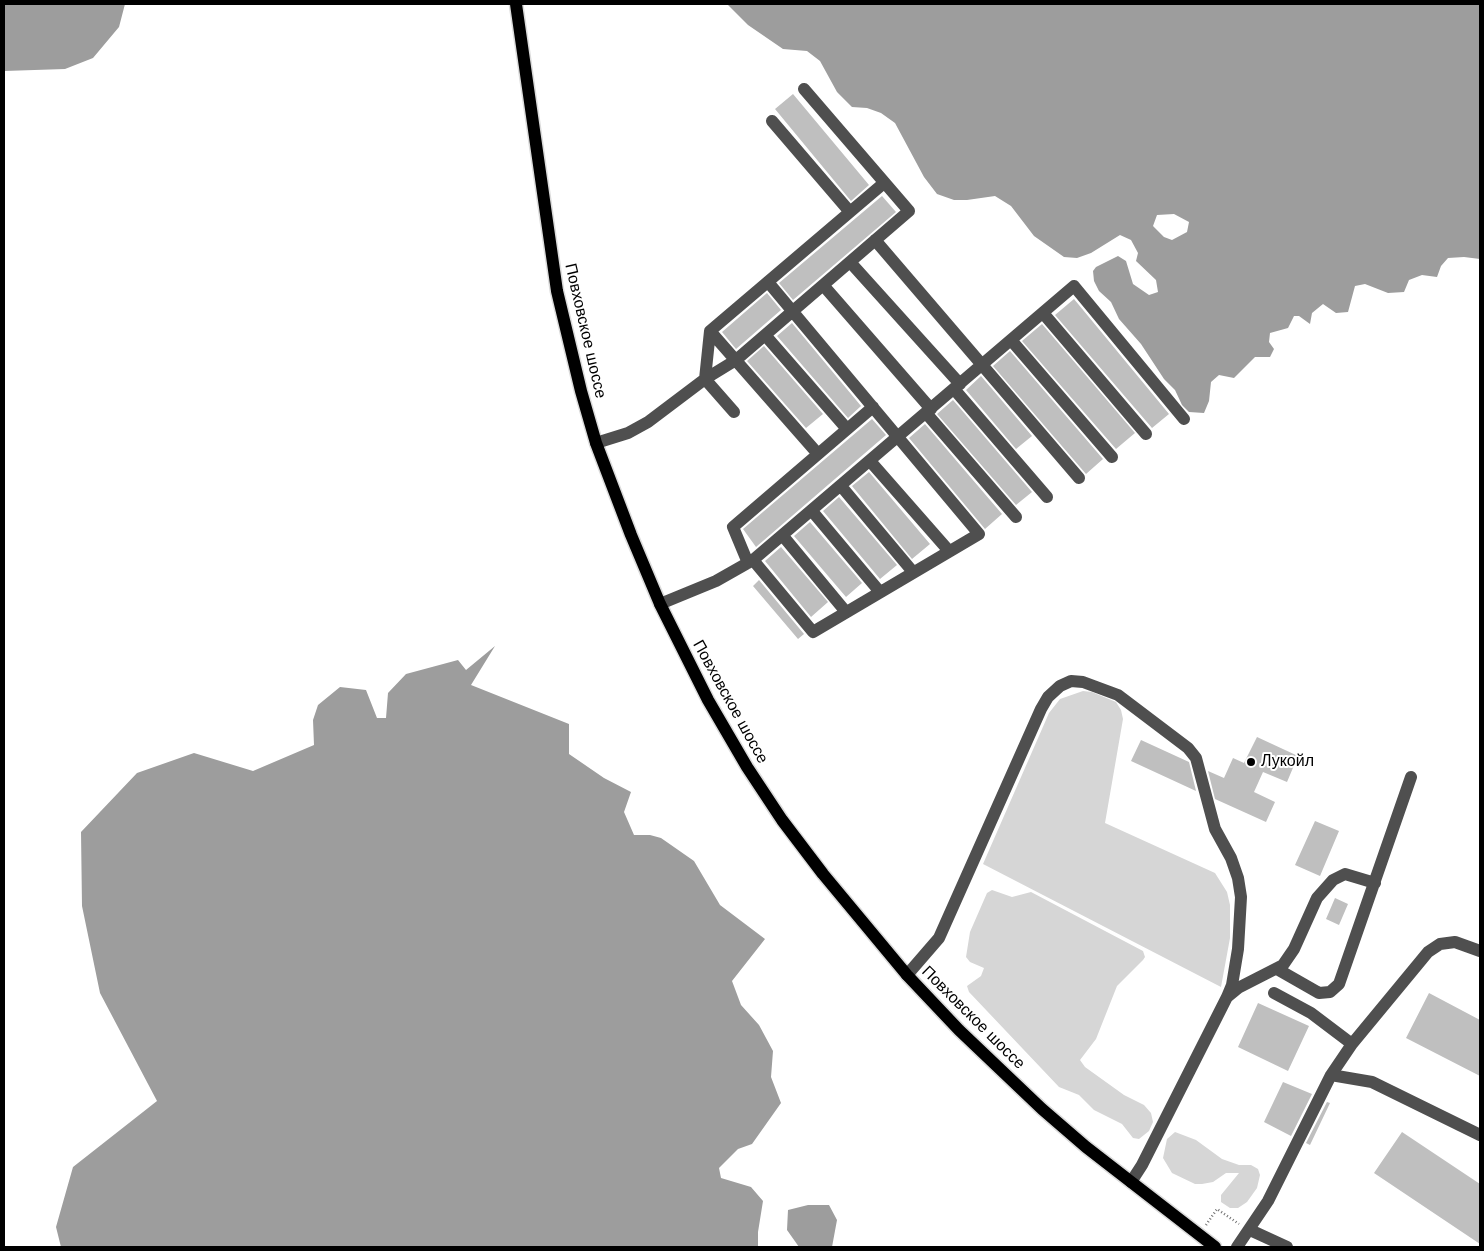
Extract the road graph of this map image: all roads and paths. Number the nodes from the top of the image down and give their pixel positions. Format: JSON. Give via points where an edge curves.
{"nodes":[{"id":1,"x":516,"y":4,"type":"edge"},
{"id":2,"x":804,"y":89,"type":"dead end"},
{"id":3,"x":772,"y":121,"type":"dead end"},
{"id":4,"x":884,"y":183,"type":"junction"},
{"id":5,"x":850,"y":212,"type":"junction"},
{"id":6,"x":875,"y":240,"type":"junction"},
{"id":7,"x":850,"y":262,"type":"junction"},
{"id":8,"x":768,"y":282,"type":"junction"},
{"id":9,"x":823,"y":285,"type":"junction"},
{"id":10,"x":793,"y":311,"type":"junction"},
{"id":11,"x":1043,"y":313,"type":"junction"},
{"id":12,"x":710,"y":331,"type":"junction"},
{"id":13,"x":765,"y":335,"type":"junction"},
{"id":14,"x":1012,"y":340,"type":"junction"},
{"id":15,"x":736,"y":360,"type":"junction"},
{"id":16,"x":982,"y":365,"type":"junction"},
{"id":17,"x":705,"y":379,"type":"junction"},
{"id":18,"x":957,"y":387,"type":"junction"},
{"id":19,"x":873,"y":407,"type":"junction"},
{"id":20,"x":928,"y":411,"type":"junction"},
{"id":21,"x":734,"y":412,"type":"dead end"},
{"id":22,"x":1184,"y":419,"type":"dead end"},
{"id":23,"x":846,"y":430,"type":"junction"},
{"id":24,"x":1146,"y":434,"type":"dead end"},
{"id":25,"x":898,"y":437,"type":"junction"},
{"id":26,"x":596,"y":443,"type":"junction"},
{"id":27,"x":818,"y":454,"type":"junction"},
{"id":28,"x":1112,"y":457,"type":"dead end"},
{"id":29,"x":870,"y":461,"type":"junction"},
{"id":30,"x":1080,"y":478,"type":"dead end"},
{"id":31,"x":841,"y":486,"type":"junction"},
{"id":32,"x":1047,"y":497,"type":"dead end"},
{"id":33,"x":812,"y":510,"type":"junction"},
{"id":34,"x":1016,"y":517,"type":"dead end"},
{"id":35,"x":783,"y":536,"type":"junction"},
{"id":36,"x":949,"y":551,"type":"junction"},
{"id":37,"x":750,"y":561,"type":"junction"},
{"id":38,"x":913,"y":572,"type":"junction"},
{"id":39,"x":880,"y":592,"type":"junction"},
{"id":40,"x":660,"y":604,"type":"junction"},
{"id":41,"x":846,"y":612,"type":"junction"},
{"id":42,"x":1411,"y":777,"type":"dead end"},
{"id":43,"x":1375,"y":883,"type":"junction"},
{"id":44,"x":1480,"y":951,"type":"edge"},
{"id":45,"x":1278,"y":969,"type":"junction"},
{"id":46,"x":907,"y":975,"type":"junction"},
{"id":47,"x":1274,"y":993,"type":"dead end"},
{"id":48,"x":1228,"y":997,"type":"junction"},
{"id":49,"x":1352,"y":1044,"type":"junction"},
{"id":50,"x":1331,"y":1075,"type":"junction"},
{"id":51,"x":1480,"y":1135,"type":"edge"},
{"id":52,"x":1131,"y":1182,"type":"junction"},
{"id":53,"x":1250,"y":1230,"type":"junction"},
{"id":54,"x":1200,"y":1235,"type":"junction"},
{"id":55,"x":1215,"y":1247,"type":"edge"},
{"id":56,"x":1237,"y":1247,"type":"edge"},
{"id":57,"x":1287,"y":1247,"type":"edge"}],
"edges":[{"from":1,"to":26,"type":"main road","name":"Повховское шоссе","via":[[557,291]]},
{"from":2,"to":4,"type":"lane"},
{"from":3,"to":5,"type":"lane"},
{"from":4,"to":5,"type":"lane"},
{"from":4,"to":6,"type":"lane","via":[[909,211]]},
{"from":5,"to":8,"type":"lane"},
{"from":6,"to":7,"type":"lane"},
{"from":6,"to":16,"type":"lane"},
{"from":7,"to":9,"type":"lane"},
{"from":7,"to":18,"type":"lane"},
{"from":8,"to":10,"type":"lane"},
{"from":8,"to":12,"type":"lane"},
{"from":9,"to":10,"type":"lane"},
{"from":9,"to":20,"type":"lane"},
{"from":10,"to":13,"type":"lane"},
{"from":10,"to":19,"type":"lane"},
{"from":11,"to":14,"type":"lane"},
{"from":11,"to":22,"type":"lane","via":[[1074,286]]},
{"from":11,"to":24,"type":"lane"},
{"from":12,"to":15,"type":"lane"},
{"from":12,"to":17,"type":"lane"},
{"from":13,"to":15,"type":"lane"},
{"from":13,"to":23,"type":"lane"},
{"from":14,"to":16,"type":"lane"},
{"from":14,"to":28,"type":"lane"},
{"from":15,"to":17,"type":"lane"},
{"from":15,"to":27,"type":"lane"},
{"from":16,"to":18,"type":"lane"},
{"from":16,"to":30,"type":"lane"},
{"from":17,"to":21,"type":"lane"},
{"from":17,"to":26,"type":"lane","via":[[648,422],[628,433]]},
{"from":18,"to":20,"type":"lane"},
{"from":18,"to":32,"type":"lane"},
{"from":19,"to":23,"type":"lane"},
{"from":19,"to":25,"type":"lane"},
{"from":20,"to":25,"type":"lane"},
{"from":20,"to":34,"type":"lane"},
{"from":23,"to":27,"type":"lane"},
{"from":25,"to":29,"type":"lane"},
{"from":25,"to":36,"type":"lane","via":[[979,534]]},
{"from":26,"to":40,"type":"main road","name":"Повховское шоссе"},
{"from":27,"to":37,"type":"lane","via":[[733,527]]},
{"from":29,"to":31,"type":"lane"},
{"from":29,"to":36,"type":"lane"},
{"from":31,"to":33,"type":"lane"},
{"from":31,"to":38,"type":"lane"},
{"from":33,"to":35,"type":"lane"},
{"from":33,"to":39,"type":"lane"},
{"from":35,"to":37,"type":"lane"},
{"from":35,"to":41,"type":"lane"},
{"from":36,"to":38,"type":"lane"},
{"from":37,"to":40,"type":"lane","via":[[698,590]]},
{"from":37,"to":41,"type":"lane","via":[[813,632]]},
{"from":38,"to":39,"type":"lane"},
{"from":39,"to":41,"type":"lane"},
{"from":40,"to":46,"type":"main road","name":"Повховское шоссе","via":[[708,700],[782,820]]},
{"from":42,"to":43,"type":"lane"},
{"from":43,"to":45,"type":"lane","via":[[1345,874],[1333,880],[1317,898],[1289,958]]},
{"from":43,"to":45,"type":"lane","via":[[1343,978],[1335,989],[1319,993]]},
{"from":44,"to":49,"type":"lane","via":[[1454,942],[1440,944],[1428,952]]},
{"from":45,"to":48,"type":"lane","via":[[1238,988]]},
{"from":46,"to":48,"type":"lane","via":[[939,938],[1040,709],[1060,686],[1071,681],[1098,686],[1118,695],[1188,748],[1196,758],[1214,829],[1231,858],[1240,888],[1241,917]]},
{"from":46,"to":52,"type":"main road","name":"Повховское шоссе","via":[[1042,1109]]},
{"from":47,"to":49,"type":"lane","via":[[1311,1013]]},
{"from":48,"to":52,"type":"lane"},
{"from":49,"to":50,"type":"lane"},
{"from":50,"to":51,"type":"lane","via":[[1372,1082]]},
{"from":50,"to":53,"type":"lane","via":[[1268,1201]]},
{"from":52,"to":54,"type":"main road","name":"Повховское шоссе"},
{"from":53,"to":54,"type":"path","via":[[1217,1209]]},
{"from":53,"to":56,"type":"lane"},
{"from":53,"to":57,"type":"lane"},
{"from":54,"to":55,"type":"main road","name":"Повховское шоссе"}]}
